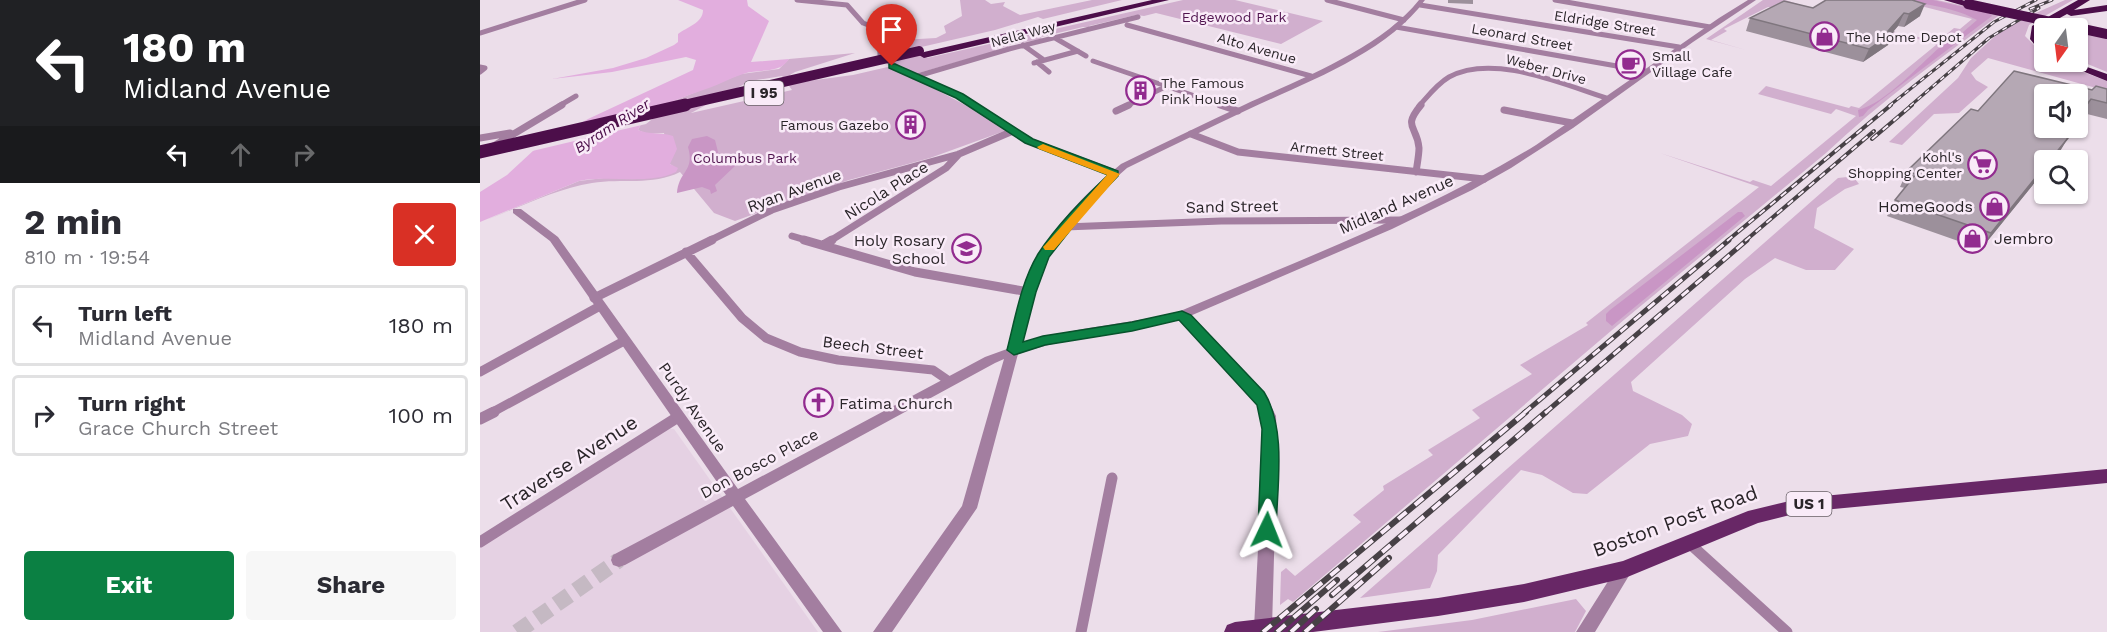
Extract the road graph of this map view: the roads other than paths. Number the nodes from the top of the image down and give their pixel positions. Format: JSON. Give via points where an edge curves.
{"nodes":[{"id":1,"x":585,"y":0,"type":"edge"},
{"id":2,"x":796,"y":0,"type":"edge"},
{"id":3,"x":1142,"y":0,"type":"edge"},
{"id":4,"x":1164,"y":0,"type":"edge"},
{"id":5,"x":1327,"y":0,"type":"edge"},
{"id":6,"x":1556,"y":0,"type":"edge"},
{"id":7,"x":1753,"y":0,"type":"edge"},
{"id":8,"x":1949,"y":0,"type":"edge"},
{"id":9,"x":2085,"y":0,"type":"edge"},
{"id":10,"x":1421,"y":2,"type":"edge"},
{"id":11,"x":1969,"y":2,"type":"edge"},
{"id":12,"x":1587,"y":3,"type":"edge"},
{"id":13,"x":2107,"y":8,"type":"edge"},
{"id":14,"x":1138,"y":17,"type":"dead end"},
{"id":15,"x":2053,"y":18,"type":"edge"},
{"id":16,"x":2064,"y":18,"type":"edge"},
{"id":17,"x":1400,"y":24,"type":"junction"},
{"id":18,"x":1127,"y":25,"type":"dead end"},
{"id":19,"x":1710,"y":27,"type":"junction"},
{"id":20,"x":2106,"y":31,"type":"edge"},
{"id":21,"x":480,"y":33,"type":"edge"},
{"id":22,"x":1055,"y":38,"type":"junction"},
{"id":23,"x":1023,"y":45,"type":"junction"},
{"id":24,"x":1679,"y":47,"type":"junction"},
{"id":25,"x":1078,"y":51,"type":"junction"},
{"id":26,"x":922,"y":53,"type":"junction"},
{"id":27,"x":1086,"y":56,"type":"dead end"},
{"id":28,"x":1038,"y":61,"type":"junction"},
{"id":29,"x":1093,"y":61,"type":"dead end"},
{"id":30,"x":480,"y":67,"type":"edge"},
{"id":31,"x":2088,"y":68,"type":"edge"},
{"id":32,"x":2088,"y":70,"type":"edge"},
{"id":33,"x":1645,"y":71,"type":"junction"},
{"id":34,"x":480,"y":72,"type":"edge"},
{"id":35,"x":1049,"y":72,"type":"dead end"},
{"id":36,"x":1311,"y":76,"type":"junction"},
{"id":37,"x":2107,"y":76,"type":"edge"},
{"id":38,"x":914,"y":77,"type":"junction"},
{"id":39,"x":1167,"y":86,"type":"junction"},
{"id":40,"x":576,"y":96,"type":"dead end"},
{"id":41,"x":1606,"y":98,"type":"junction"},
{"id":42,"x":1504,"y":110,"type":"dead end"},
{"id":43,"x":1116,"y":111,"type":"dead end"},
{"id":44,"x":1238,"y":111,"type":"junction"},
{"id":45,"x":1572,"y":123,"type":"junction"},
{"id":46,"x":1013,"y":131,"type":"junction"},
{"id":47,"x":515,"y":133,"type":"junction"},
{"id":48,"x":1191,"y":134,"type":"junction"},
{"id":49,"x":480,"y":138,"type":"edge"},
{"id":50,"x":959,"y":154,"type":"junction"},
{"id":51,"x":480,"y":155,"type":"edge"},
{"id":52,"x":1416,"y":172,"type":"junction"},
{"id":53,"x":1115,"y":174,"type":"junction"},
{"id":54,"x":1484,"y":179,"type":"junction"},
{"id":55,"x":517,"y":211,"type":"dead end"},
{"id":56,"x":1400,"y":220,"type":"junction"},
{"id":57,"x":1065,"y":227,"type":"junction"},
{"id":58,"x":792,"y":236,"type":"dead end"},
{"id":59,"x":825,"y":244,"type":"junction"},
{"id":60,"x":686,"y":252,"type":"junction"},
{"id":61,"x":1029,"y":292,"type":"junction"},
{"id":62,"x":597,"y":302,"type":"junction"},
{"id":63,"x":1182,"y":315,"type":"junction"},
{"id":64,"x":624,"y":341,"type":"junction"},
{"id":65,"x":1014,"y":350,"type":"junction"},
{"id":66,"x":480,"y":372,"type":"edge"},
{"id":67,"x":949,"y":381,"type":"junction"},
{"id":68,"x":678,"y":417,"type":"junction"},
{"id":69,"x":480,"y":419,"type":"edge"},
{"id":70,"x":2107,"y":476,"type":"edge"},
{"id":71,"x":1112,"y":478,"type":"dead end"},
{"id":72,"x":735,"y":497,"type":"junction"},
{"id":73,"x":480,"y":542,"type":"edge"},
{"id":74,"x":1689,"y":543,"type":"junction"},
{"id":75,"x":619,"y":560,"type":"tunnel mouth"},
{"id":76,"x":1625,"y":569,"type":"junction"},
{"id":77,"x":1263,"y":628,"type":"junction"},
{"id":78,"x":833,"y":632,"type":"edge"},
{"id":79,"x":882,"y":632,"type":"edge"},
{"id":80,"x":1081,"y":632,"type":"edge"},
{"id":81,"x":1235,"y":632,"type":"edge"},
{"id":82,"x":1585,"y":632,"type":"edge"},
{"id":83,"x":1786,"y":632,"type":"edge"}],
"edges":[{"from":1,"to":21,"type":"street"},
{"from":2,"to":38,"type":"street","via":[[849,7],[863,23],[879,29],[880,56]]},
{"from":3,"to":26,"type":"highway","number":"I 95"},
{"from":4,"to":26,"type":"highway","number":"I 95"},
{"from":5,"to":17,"type":"street","name":"Leonard Street"},
{"from":6,"to":12,"type":"street"},
{"from":7,"to":19,"type":"street","name":"Midland Avenue"},
{"from":8,"to":11,"type":"highway"},
{"from":9,"to":15,"type":"highway"},
{"from":10,"to":17,"type":"street"},
{"from":10,"to":24,"type":"street","name":"Eldridge Street"},
{"from":11,"to":20,"type":"highway","bridge":true},
{"from":12,"to":19,"type":"street"},
{"from":13,"to":16,"type":"highway"},
{"from":14,"to":22,"type":"street","name":"Nella Way"},
{"from":17,"to":33,"type":"street","name":"Leonard Street"},
{"from":17,"to":36,"type":"street"},
{"from":18,"to":36,"type":"street","name":"Alto Avenue"},
{"from":19,"to":24,"type":"street","name":"Midland Avenue"},
{"from":22,"to":23,"type":"street","name":"Nella Way"},
{"from":22,"to":25,"type":"street"},
{"from":23,"to":28,"type":"street"},
{"from":23,"to":38,"type":"street","name":"Nella Way"},
{"from":24,"to":33,"type":"street","name":"Midland Avenue"},
{"from":25,"to":27,"type":"street"},
{"from":25,"to":28,"type":"street"},
{"from":26,"to":51,"type":"highway","number":"I 95","bridge":true},
{"from":26,"to":51,"type":"highway","number":"I 95","via":[[603,130]]},
{"from":28,"to":35,"type":"street"},
{"from":29,"to":39,"type":"street"},
{"from":30,"to":34,"type":"street","via":[[485,68]]},
{"from":31,"to":37,"type":"highway"},
{"from":32,"to":37,"type":"highway"},
{"from":33,"to":41,"type":"street","name":"Midland Avenue"},
{"from":36,"to":44,"type":"street"},
{"from":38,"to":46,"type":"street","via":[[959,96]]},
{"from":39,"to":43,"type":"street"},
{"from":39,"to":44,"type":"street"},
{"from":40,"to":47,"type":"street"},
{"from":41,"to":45,"type":"street","name":"Midland Avenue"},
{"from":41,"to":52,"type":"street","name":"Weber Drive","via":[[1509,70],[1483,68],[1456,73],[1444,80],[1411,117],[1410,125],[1419,147]]},
{"from":42,"to":45,"type":"street"},
{"from":44,"to":48,"type":"street"},
{"from":45,"to":54,"type":"street","name":"Midland Avenue"},
{"from":46,"to":50,"type":"street","name":"Ryan Avenue"},
{"from":46,"to":53,"type":"street","via":[[1048,150]]},
{"from":47,"to":49,"type":"street"},
{"from":47,"to":51,"type":"street"},
{"from":48,"to":52,"type":"street","name":"Armett Street","via":[[1238,152]]},
{"from":48,"to":53,"type":"street"},
{"from":50,"to":59,"type":"street","name":"Nicola Place","via":[[946,168]]},
{"from":50,"to":60,"type":"street","name":"Ryan Avenue","via":[[792,202]]},
{"from":52,"to":54,"type":"street","name":"Armett Street"},
{"from":53,"to":57,"type":"street"},
{"from":54,"to":56,"type":"street","name":"Midland Avenue"},
{"from":55,"to":62,"type":"street","name":"Purdy Avenue","via":[[554,239]]},
{"from":56,"to":57,"type":"street","name":"Sand Street"},
{"from":56,"to":63,"type":"street","name":"Midland Avenue"},
{"from":57,"to":61,"type":"street","via":[[1043,256]]},
{"from":58,"to":59,"type":"street"},
{"from":59,"to":61,"type":"street","via":[[915,272]]},
{"from":60,"to":62,"type":"street","name":"Ryan Avenue"},
{"from":60,"to":67,"type":"street","name":"Beech Street","via":[[742,318],[766,338],[838,360],[925,368]]},
{"from":61,"to":65,"type":"street"},
{"from":62,"to":64,"type":"street","name":"Purdy Avenue"},
{"from":62,"to":66,"type":"street","name":"Ryan Avenue"},
{"from":63,"to":65,"type":"street","name":"Midland Avenue"},
{"from":63,"to":77,"type":"street","via":[[1259,395],[1269,416]]},
{"from":64,"to":68,"type":"street","name":"Purdy Avenue"},
{"from":64,"to":69,"type":"street"},
{"from":65,"to":67,"type":"street","name":"Don Bosco Place"},
{"from":65,"to":79,"type":"street","via":[[969,508]]},
{"from":67,"to":72,"type":"street","name":"Don Bosco Place"},
{"from":68,"to":72,"type":"street","name":"Purdy Avenue"},
{"from":68,"to":73,"type":"street","name":"Traverse Avenue"},
{"from":70,"to":74,"type":"main road","name":"Boston Post Road","number":"US 1","via":[[1802,505],[1755,516]]},
{"from":71,"to":80,"type":"street"},
{"from":72,"to":75,"type":"street","name":"Don Bosco Place"},
{"from":72,"to":78,"type":"street","name":"Purdy Avenue"},
{"from":74,"to":76,"type":"main road","name":"Boston Post Road","number":"US 1"},
{"from":74,"to":83,"type":"street"},
{"from":76,"to":77,"type":"main road","name":"Boston Post Road","number":"US 1","via":[[1492,599]]},
{"from":76,"to":82,"type":"street"},
{"from":77,"to":81,"type":"main road","number":"US 1"}]}
